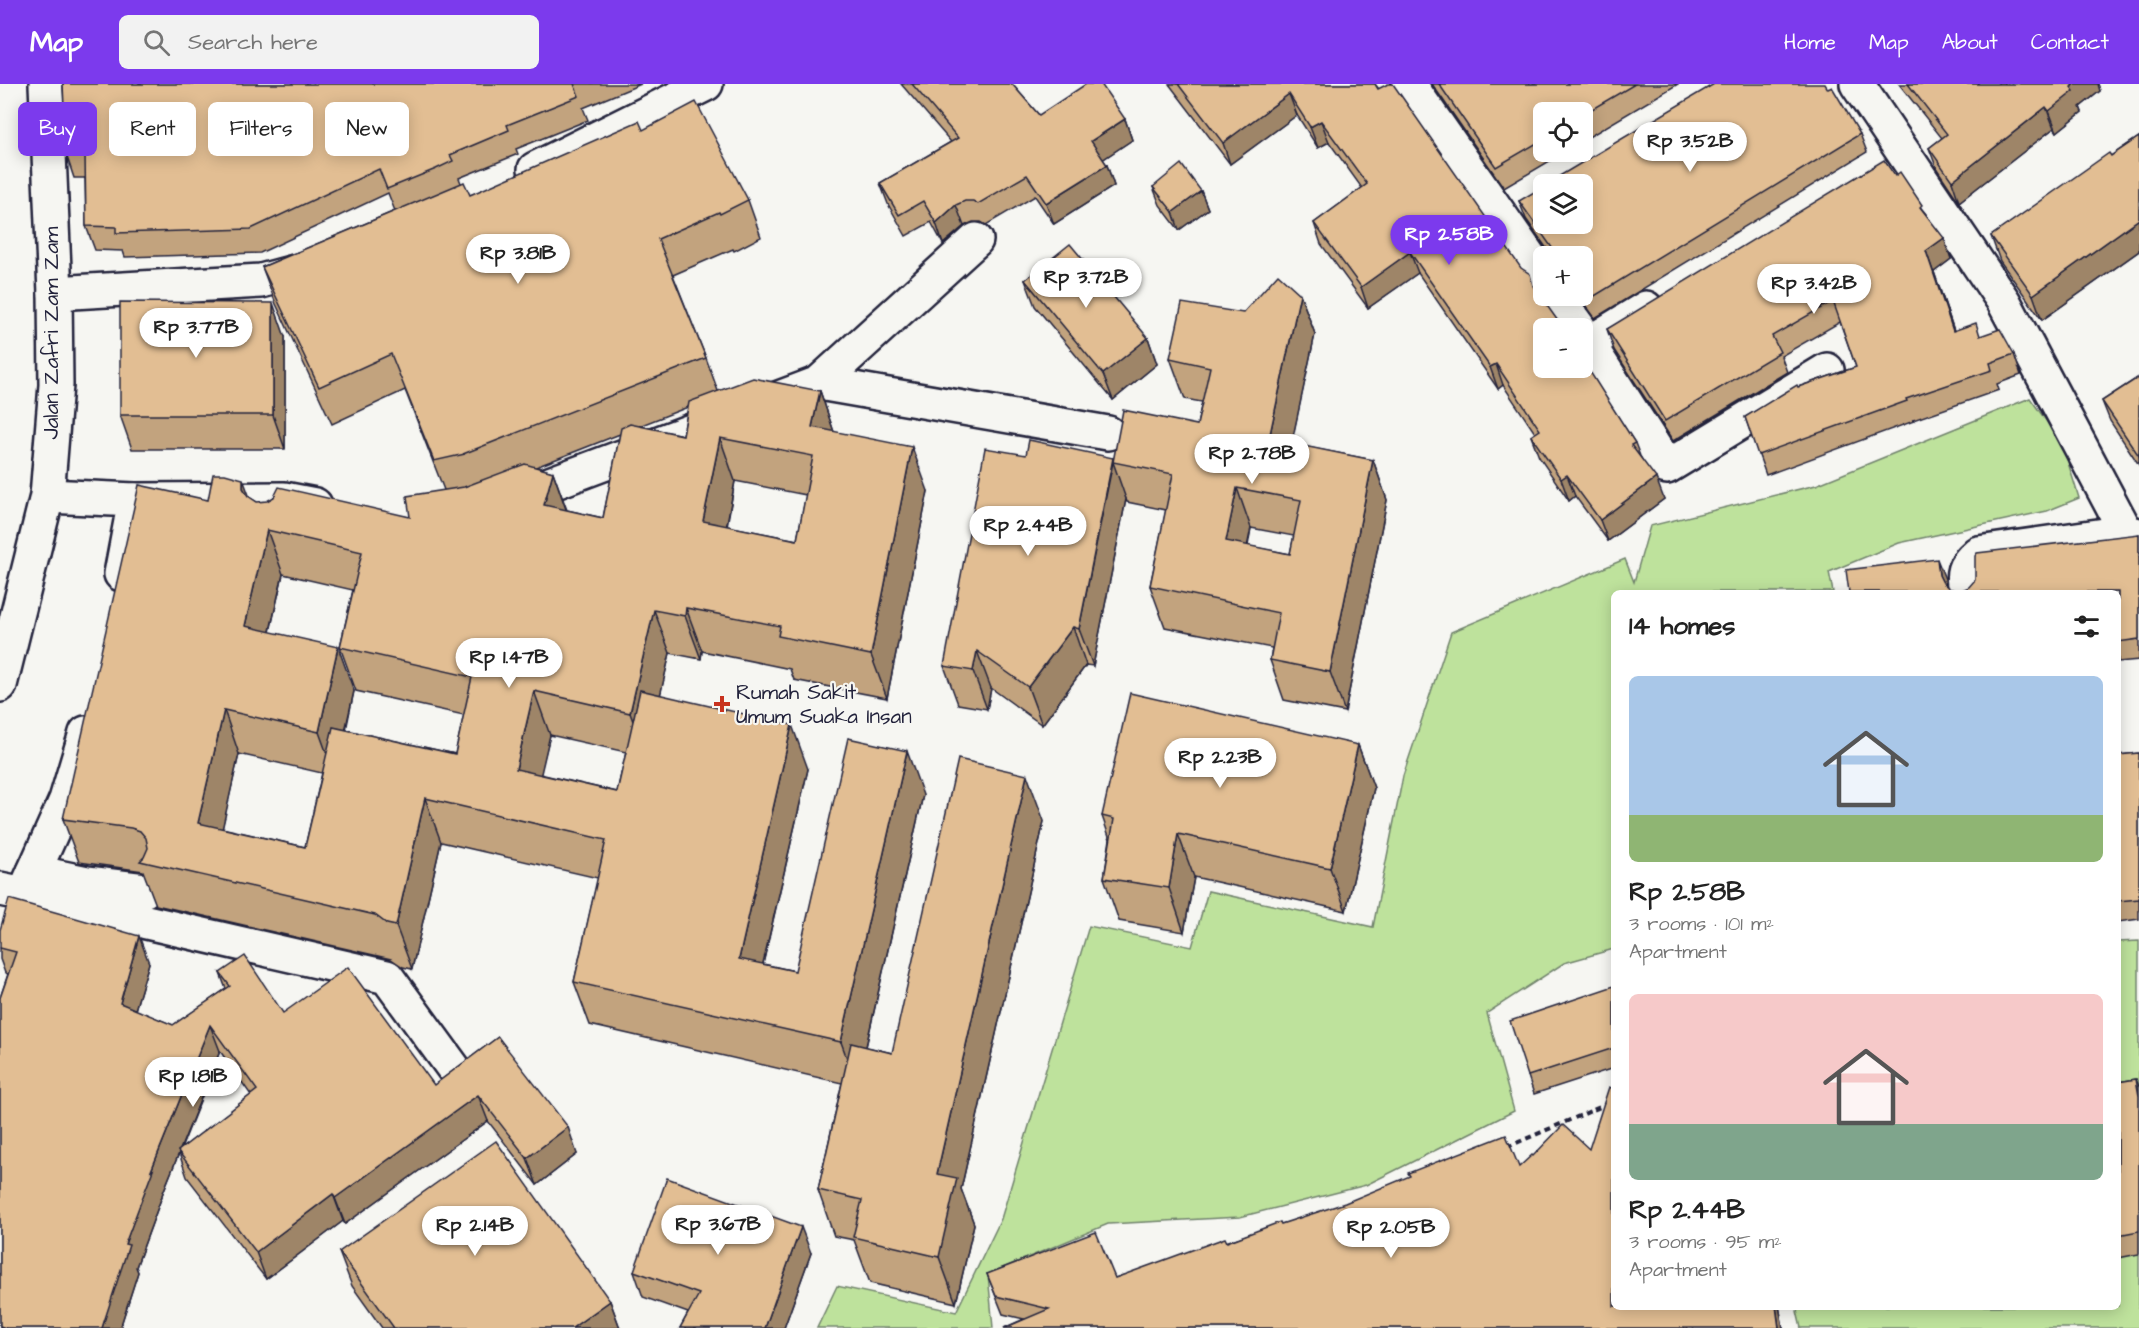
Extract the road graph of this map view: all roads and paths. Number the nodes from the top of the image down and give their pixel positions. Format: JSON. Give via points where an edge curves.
{"nodes":[{"id":1,"x":46,"y":84,"type":"edge"},
{"id":2,"x":706,"y":84,"type":"edge"},
{"id":3,"x":1409,"y":84,"type":"edge"},
{"id":4,"x":1857,"y":84,"type":"edge"},
{"id":5,"x":506,"y":184,"type":"edge"},
{"id":6,"x":976,"y":240,"type":"dead end"},
{"id":7,"x":1533,"y":253,"type":"edge"},
{"id":8,"x":335,"y":258,"type":"edge"},
{"id":9,"x":55,"y":293,"type":"junction"},
{"id":10,"x":1670,"y":294,"type":"edge"},
{"id":11,"x":1593,"y":330,"type":"edge"},
{"id":12,"x":1593,"y":351,"type":"edge"},
{"id":13,"x":1827,"y":370,"type":"dead end"},
{"id":14,"x":819,"y":384,"type":"junction"},
{"id":15,"x":1108,"y":434,"type":"dead end"},
{"id":16,"x":47,"y":496,"type":"junction"},
{"id":17,"x":135,"y":500,"type":"junction"},
{"id":18,"x":487,"y":508,"type":"edge"},
{"id":19,"x":343,"y":510,"type":"edge"},
{"id":20,"x":2131,"y":524,"type":"edge"},
{"id":21,"x":1965,"y":590,"type":"edge"},
{"id":22,"x":116,"y":601,"type":"edge"},
{"id":23,"x":0,"y":685,"type":"edge"},
{"id":24,"x":95,"y":702,"type":"edge"},
{"id":25,"x":19,"y":885,"type":"edge"},
{"id":26,"x":145,"y":890,"type":"edge"},
{"id":27,"x":457,"y":1072,"type":"edge"},
{"id":28,"x":1611,"y":1102,"type":"edge"},
{"id":29,"x":1500,"y":1150,"type":"edge"}],
"edges":[{"from":1,"to":9,"type":"street","name":"Jalan Zafri Zam Zam"},
{"from":2,"to":5,"type":"street"},
{"from":3,"to":7,"type":"street","via":[[1512,205]]},
{"from":4,"to":20,"type":"street","via":[[1892,158],[2004,302]]},
{"from":6,"to":14,"type":"street"},
{"from":8,"to":9,"type":"street","via":[[261,281]]},
{"from":9,"to":16,"type":"street","name":"Jalan Zafri Zam Zam","via":[[56,385]]},
{"from":10,"to":11,"type":"street"},
{"from":12,"to":13,"type":"street","via":[[1667,467]]},
{"from":14,"to":15,"type":"street"},
{"from":14,"to":18,"type":"street"},
{"from":16,"to":17,"type":"street"},
{"from":16,"to":23,"type":"street","name":"Jalan Zafri Zam Zam"},
{"from":17,"to":19,"type":"street","via":[[280,513]]},
{"from":17,"to":22,"type":"street"},
{"from":20,"to":21,"type":"street","via":[[1978,553],[1962,574]]},
{"from":24,"to":25,"type":"street","via":[[66,800]]},
{"from":25,"to":26,"type":"street","via":[[87,883]]},
{"from":25,"to":27,"type":"street","via":[[387,977]]},
{"from":28,"to":29,"type":"path"}]}
